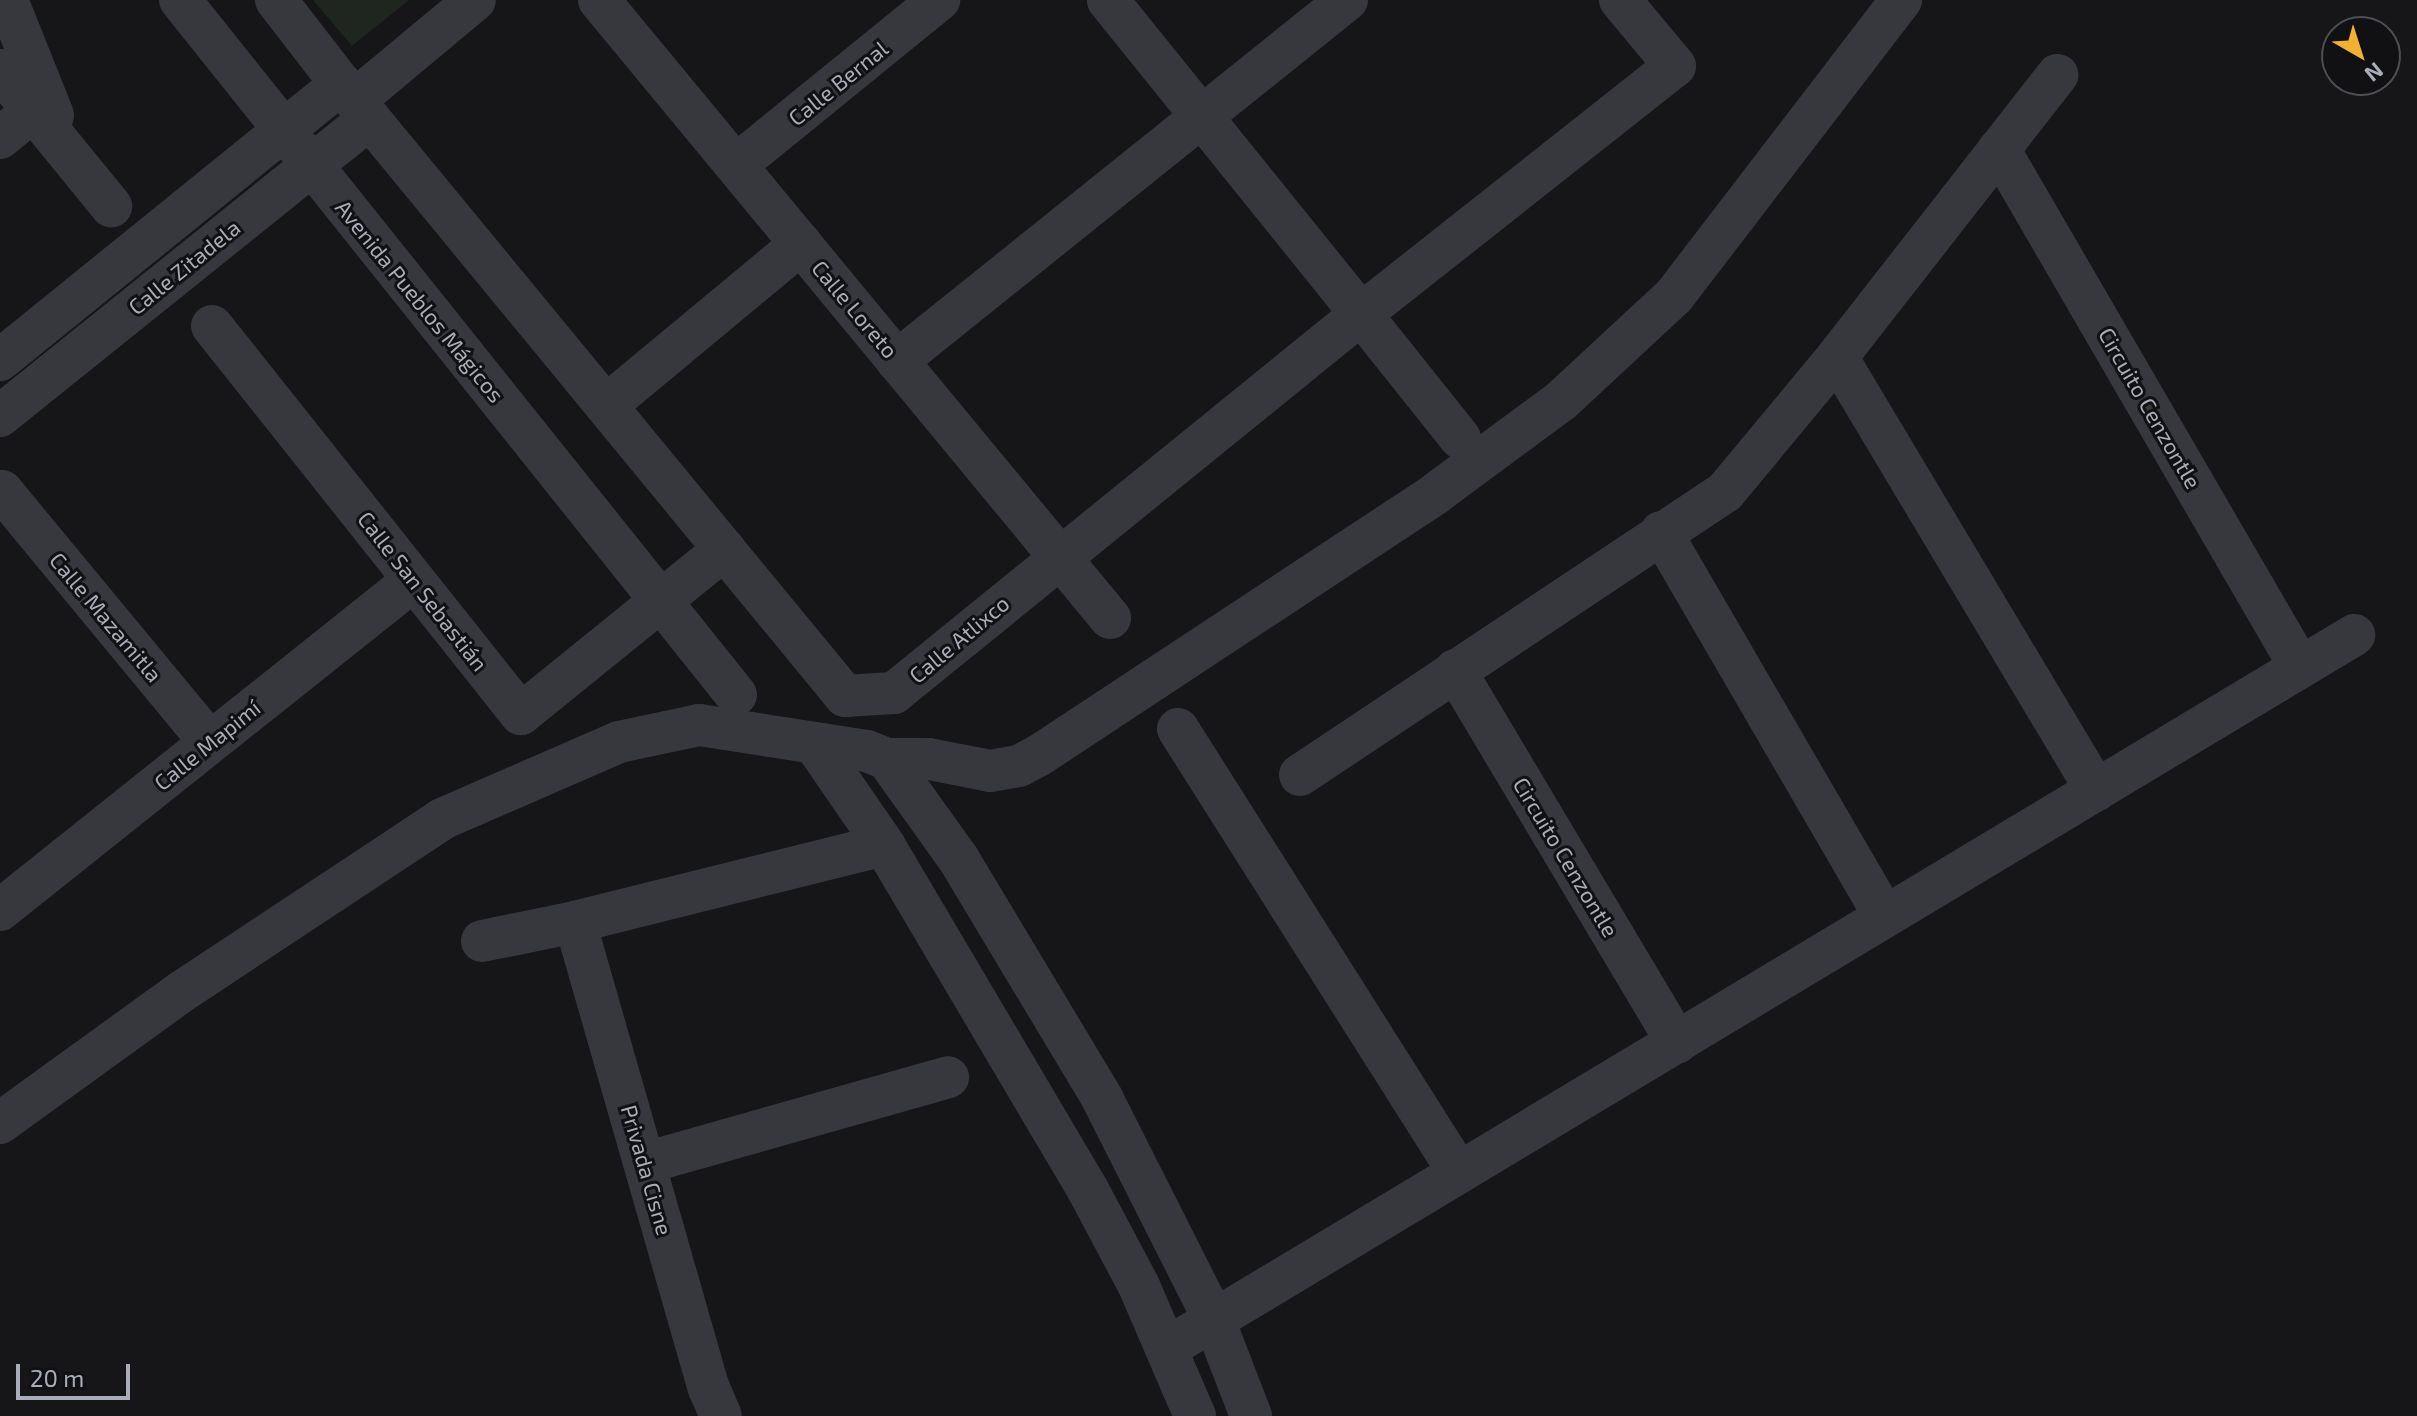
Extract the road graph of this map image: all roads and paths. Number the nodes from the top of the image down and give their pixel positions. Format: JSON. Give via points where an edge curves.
{"nodes":[{"id":1,"x":7,"y":0,"type":"edge"},
{"id":2,"x":180,"y":0,"type":"edge"},
{"id":3,"x":276,"y":0,"type":"edge"},
{"id":4,"x":475,"y":0,"type":"edge"},
{"id":5,"x":599,"y":0,"type":"edge"},
{"id":6,"x":1108,"y":0,"type":"edge"},
{"id":7,"x":1347,"y":0,"type":"edge"},
{"id":8,"x":1620,"y":0,"type":"edge"},
{"id":9,"x":1901,"y":0,"type":"edge"},
{"id":10,"x":931,"y":3,"type":"edge"},
{"id":11,"x":0,"y":70,"type":"edge"},
{"id":12,"x":2057,"y":75,"type":"dead end"},
{"id":13,"x":355,"y":101,"type":"junction"},
{"id":14,"x":33,"y":111,"type":"junction"},
{"id":15,"x":1203,"y":115,"type":"junction"},
{"id":16,"x":283,"y":132,"type":"junction"},
{"id":17,"x":0,"y":138,"type":"edge"},
{"id":18,"x":1999,"y":149,"type":"junction"},
{"id":19,"x":71,"y":157,"type":"junction"},
{"id":20,"x":736,"y":165,"type":"junction"},
{"id":21,"x":311,"y":166,"type":"junction"},
{"id":22,"x":111,"y":206,"type":"dead end"},
{"id":23,"x":149,"y":239,"type":"junction"},
{"id":24,"x":801,"y":244,"type":"junction"},
{"id":25,"x":176,"y":273,"type":"junction"},
{"id":26,"x":1361,"y":314,"type":"junction"},
{"id":27,"x":212,"y":326,"type":"dead end"},
{"id":28,"x":1837,"y":357,"type":"junction"},
{"id":29,"x":0,"y":360,"type":"edge"},
{"id":30,"x":897,"y":361,"type":"junction"},
{"id":31,"x":608,"y":404,"type":"junction"},
{"id":32,"x":0,"y":416,"type":"edge"},
{"id":33,"x":1460,"y":438,"type":"dead end"},
{"id":34,"x":2,"y":491,"type":"edge"},
{"id":35,"x":1661,"y":532,"type":"junction"},
{"id":36,"x":725,"y":549,"type":"junction"},
{"id":37,"x":1059,"y":556,"type":"junction"},
{"id":38,"x":414,"y":580,"type":"junction"},
{"id":39,"x":662,"y":601,"type":"junction"},
{"id":40,"x":1110,"y":618,"type":"dead end"},
{"id":41,"x":2354,"y":635,"type":"dead end"},
{"id":42,"x":2300,"y":667,"type":"junction"},
{"id":43,"x":1455,"y":670,"type":"junction"},
{"id":44,"x":736,"y":695,"type":"dead end"},
{"id":45,"x":1178,"y":729,"type":"dead end"},
{"id":46,"x":210,"y":742,"type":"junction"},
{"id":47,"x":814,"y":743,"type":"junction"},
{"id":48,"x":887,"y":759,"type":"junction"},
{"id":49,"x":1300,"y":775,"type":"dead end"},
{"id":50,"x":2096,"y":790,"type":"junction"},
{"id":51,"x":884,"y":845,"type":"junction"},
{"id":52,"x":3,"y":903,"type":"edge"},
{"id":53,"x":1885,"y":917,"type":"junction"},
{"id":54,"x":575,"y":922,"type":"junction"},
{"id":55,"x":482,"y":941,"type":"dead end"},
{"id":56,"x":1677,"y":1043,"type":"junction"},
{"id":57,"x":948,"y":1077,"type":"dead end"},
{"id":58,"x":0,"y":1123,"type":"edge"},
{"id":59,"x":645,"y":1163,"type":"junction"},
{"id":60,"x":1459,"y":1173,"type":"junction"},
{"id":61,"x":1214,"y":1320,"type":"junction"},
{"id":62,"x":1167,"y":1348,"type":"junction"},
{"id":63,"x":721,"y":1416,"type":"edge"},
{"id":64,"x":1195,"y":1416,"type":"edge"},
{"id":65,"x":1251,"y":1416,"type":"edge"}],
"edges":[{"from":1,"to":19,"type":"street"},
{"from":2,"to":16,"type":"street","name":"Avenida Pueblos Mágicos"},
{"from":3,"to":13,"type":"street"},
{"from":4,"to":13,"type":"street"},
{"from":5,"to":20,"type":"street","name":"Calle Loreto"},
{"from":6,"to":15,"type":"street"},
{"from":7,"to":15,"type":"street"},
{"from":8,"to":26,"type":"street","via":[[1675,66]]},
{"from":9,"to":48,"type":"street","via":[[1674,296],[1562,400],[1435,494],[1038,756],[990,771],[929,759]]},
{"from":10,"to":20,"type":"street","name":"Calle Bernal"},
{"from":11,"to":14,"type":"street"},
{"from":12,"to":18,"type":"street"},
{"from":13,"to":16,"type":"street","name":"Calle Zitadela"},
{"from":13,"to":21,"type":"street","name":"Calle Zitadela"},
{"from":13,"to":31,"type":"street"},
{"from":14,"to":17,"type":"street"},
{"from":14,"to":19,"type":"street"},
{"from":15,"to":26,"type":"street"},
{"from":15,"to":30,"type":"street"},
{"from":16,"to":21,"type":"street","name":"Avenida Pueblos Mágicos"},
{"from":16,"to":23,"type":"street","name":"Calle Zitadela"},
{"from":18,"to":28,"type":"street"},
{"from":18,"to":42,"type":"street","name":"Circuito Cenzontle"},
{"from":19,"to":22,"type":"street"},
{"from":20,"to":24,"type":"street","name":"Calle Loreto"},
{"from":21,"to":25,"type":"street","name":"Calle Zitadela"},
{"from":21,"to":39,"type":"street","name":"Avenida Pueblos Mágicos"},
{"from":23,"to":25,"type":"street"},
{"from":23,"to":29,"type":"street","name":"Calle Zitadela"},
{"from":24,"to":30,"type":"street","name":"Calle Loreto"},
{"from":24,"to":31,"type":"street"},
{"from":25,"to":32,"type":"street","name":"Calle Zitadela"},
{"from":26,"to":33,"type":"street"},
{"from":26,"to":37,"type":"street"},
{"from":27,"to":38,"type":"street","name":"Calle San Sebastián"},
{"from":28,"to":35,"type":"street","via":[[1725,492]]},
{"from":28,"to":50,"type":"street"},
{"from":30,"to":37,"type":"street","name":"Calle Loreto"},
{"from":31,"to":36,"type":"street"},
{"from":34,"to":46,"type":"street","name":"Calle Mazamitla"},
{"from":35,"to":43,"type":"street"},
{"from":35,"to":53,"type":"street"},
{"from":36,"to":37,"type":"street","name":"Calle Atlixco","via":[[845,696],[894,693]]},
{"from":36,"to":39,"type":"street"},
{"from":37,"to":40,"type":"street","name":"Calle Loreto"},
{"from":38,"to":39,"type":"street","name":"Calle San Sebastián","via":[[521,714]]},
{"from":38,"to":46,"type":"street","name":"Calle Mapimí"},
{"from":39,"to":44,"type":"street","name":"Avenida Pueblos Mágicos"},
{"from":41,"to":42,"type":"street"},
{"from":42,"to":50,"type":"street"},
{"from":43,"to":49,"type":"street"},
{"from":43,"to":56,"type":"street","name":"Circuito Cenzontle"},
{"from":45,"to":60,"type":"street"},
{"from":46,"to":52,"type":"street","name":"Calle Mapimí"},
{"from":47,"to":48,"type":"street"},
{"from":47,"to":51,"type":"street"},
{"from":47,"to":58,"type":"street","via":[[699,725],[619,742],[442,819],[181,992]]},
{"from":48,"to":61,"type":"street","via":[[958,858],[1102,1098]]},
{"from":50,"to":53,"type":"street"},
{"from":51,"to":54,"type":"street"},
{"from":51,"to":62,"type":"street","via":[[1088,1190]]},
{"from":53,"to":56,"type":"street"},
{"from":54,"to":55,"type":"street"},
{"from":54,"to":59,"type":"street","name":"Privada Cisne"},
{"from":56,"to":60,"type":"street"},
{"from":57,"to":59,"type":"street"},
{"from":59,"to":63,"type":"street","name":"Privada Cisne"},
{"from":60,"to":61,"type":"street"},
{"from":61,"to":62,"type":"street"},
{"from":61,"to":65,"type":"street"},
{"from":62,"to":64,"type":"street"}]}
